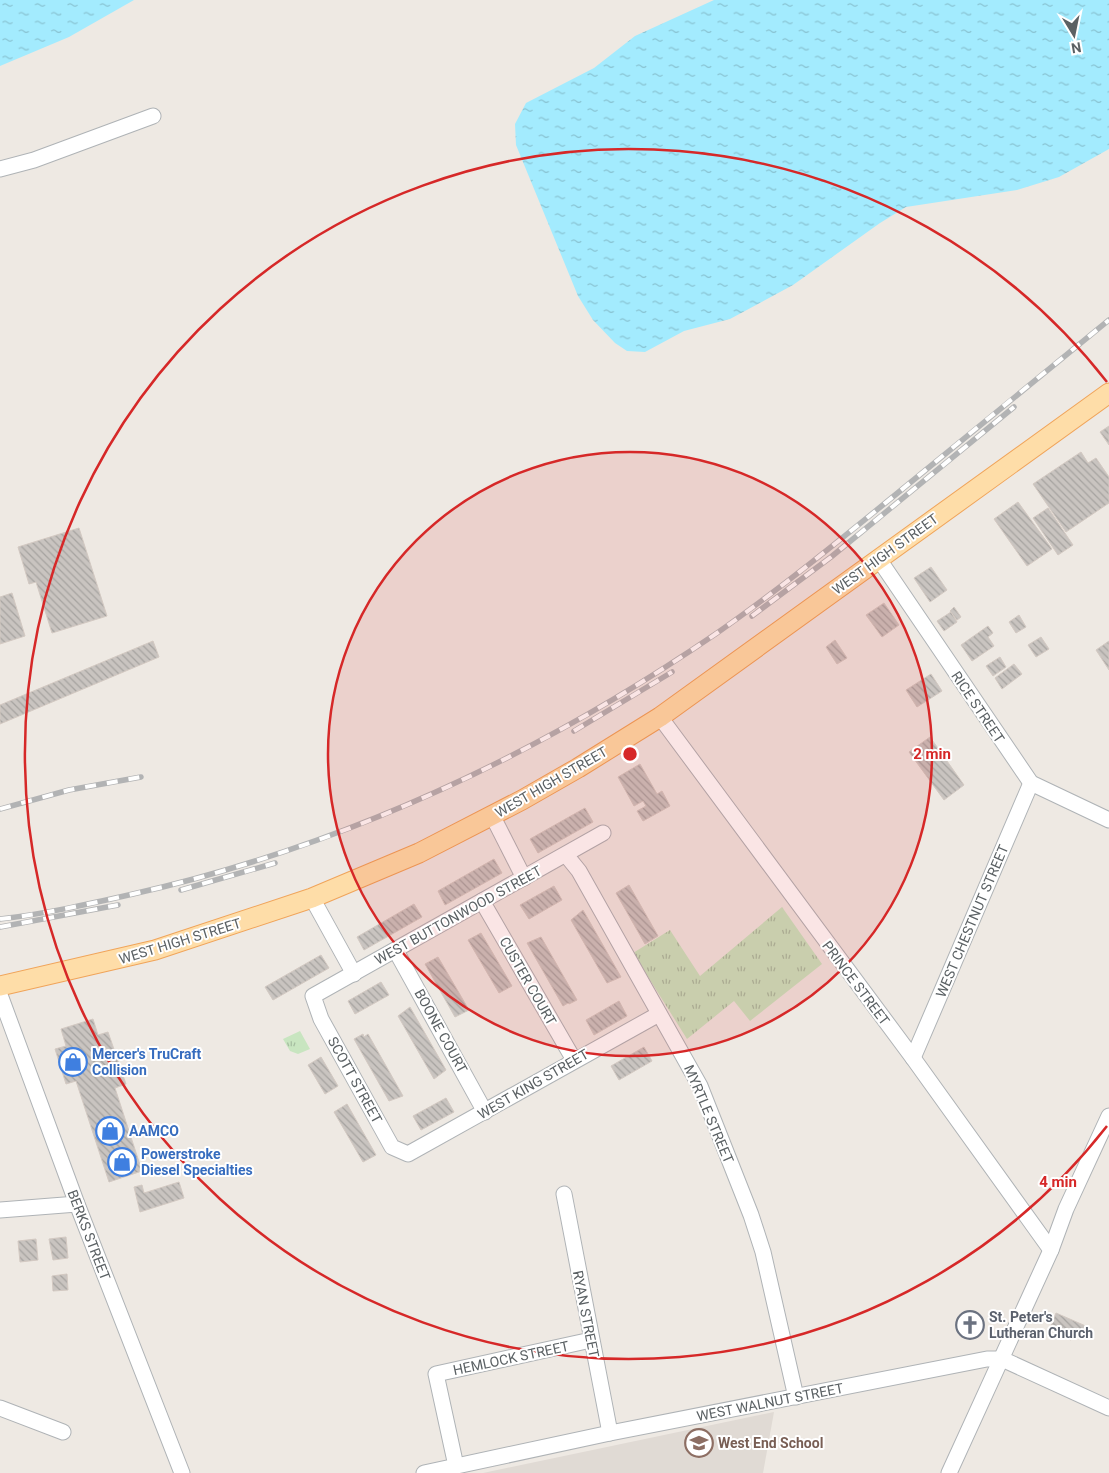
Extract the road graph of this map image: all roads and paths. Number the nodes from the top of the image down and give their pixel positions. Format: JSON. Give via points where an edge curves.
{"nodes":[{"id":1,"x":153,"y":116,"type":"dead end"},
{"id":2,"x":0,"y":169,"type":"edge"},
{"id":3,"x":1109,"y":393,"type":"edge"},
{"id":4,"x":878,"y":558,"type":"junction"},
{"id":5,"x":660,"y":717,"type":"junction"},
{"id":6,"x":1031,"y":783,"type":"junction"},
{"id":7,"x":492,"y":815,"type":"junction"},
{"id":8,"x":1109,"y":820,"type":"edge"},
{"id":9,"x":603,"y":833,"type":"dead end"},
{"id":10,"x":566,"y":855,"type":"junction"},
{"id":11,"x":524,"y":878,"type":"junction"},
{"id":12,"x":312,"y":898,"type":"junction"},
{"id":13,"x":482,"y":902,"type":"junction"},
{"id":14,"x":396,"y":950,"type":"junction"},
{"id":15,"x":354,"y":974,"type":"junction"},
{"id":16,"x":0,"y":986,"type":"edge"},
{"id":17,"x":0,"y":995,"type":"edge"},
{"id":18,"x":313,"y":996,"type":"joint"},
{"id":19,"x":659,"y":1014,"type":"junction"},
{"id":20,"x":913,"y":1058,"type":"junction"},
{"id":21,"x":574,"y":1060,"type":"junction"},
{"id":22,"x":485,"y":1112,"type":"junction"},
{"id":23,"x":1109,"y":1116,"type":"edge"},
{"id":24,"x":408,"y":1154,"type":"joint"},
{"id":25,"x":564,"y":1194,"type":"dead end"},
{"id":26,"x":77,"y":1204,"type":"junction"},
{"id":27,"x":0,"y":1210,"type":"edge"},
{"id":28,"x":1052,"y":1250,"type":"junction"},
{"id":29,"x":591,"y":1340,"type":"junction"},
{"id":30,"x":1002,"y":1359,"type":"junction"},
{"id":31,"x":796,"y":1397,"type":"junction"},
{"id":32,"x":0,"y":1408,"type":"edge"},
{"id":33,"x":1109,"y":1408,"type":"edge"},
{"id":34,"x":63,"y":1432,"type":"dead end"},
{"id":35,"x":610,"y":1433,"type":"junction"},
{"id":36,"x":456,"y":1466,"type":"junction"},
{"id":37,"x":182,"y":1473,"type":"edge"},
{"id":38,"x":424,"y":1473,"type":"edge"},
{"id":39,"x":949,"y":1473,"type":"edge"}],
"edges":[{"from":1,"to":2,"type":"street","via":[[34,160]]},
{"from":3,"to":4,"type":"main road","name":"WEST HIGH STREET"},
{"from":4,"to":5,"type":"main road","name":"WEST HIGH STREET"},
{"from":4,"to":6,"type":"street","name":"RICE STREET"},
{"from":5,"to":7,"type":"main road","name":"WEST HIGH STREET","via":[[578,768]]},
{"from":5,"to":20,"type":"street","name":"PRINCE STREET"},
{"from":6,"to":8,"type":"street"},
{"from":6,"to":20,"type":"street","name":"WEST CHESTNUT STREET"},
{"from":7,"to":11,"type":"street"},
{"from":7,"to":12,"type":"main road","name":"WEST HIGH STREET","via":[[419,853]]},
{"from":9,"to":10,"type":"street","name":"WEST BUTTONWOOD STREET"},
{"from":10,"to":11,"type":"street","name":"WEST BUTTONWOOD STREET"},
{"from":10,"to":19,"type":"street","name":"MYRTLE STREET","via":[[579,871]]},
{"from":11,"to":13,"type":"street","name":"WEST BUTTONWOOD STREET"},
{"from":12,"to":15,"type":"street"},
{"from":12,"to":16,"type":"main road","name":"WEST HIGH STREET","via":[[155,950]]},
{"from":13,"to":14,"type":"street","name":"WEST BUTTONWOOD STREET"},
{"from":13,"to":21,"type":"street","name":"CUSTER COURT"},
{"from":14,"to":15,"type":"street","name":"WEST BUTTONWOOD STREET"},
{"from":14,"to":22,"type":"street","name":"BOONE COURT"},
{"from":15,"to":18,"type":"street","name":"WEST BUTTONWOOD STREET"},
{"from":17,"to":26,"type":"street","name":"BERKS STREET"},
{"from":18,"to":24,"type":"street","name":"SCOTT STREET","via":[[321,1019],[392,1147]]},
{"from":19,"to":21,"type":"street","name":"WEST KING STREET"},
{"from":19,"to":31,"type":"street","name":"MYRTLE STREET","via":[[700,1086],[751,1215],[770,1280]]},
{"from":20,"to":28,"type":"street","name":"PRINCE STREET"},
{"from":21,"to":22,"type":"street","name":"WEST KING STREET"},
{"from":22,"to":24,"type":"street","name":"WEST KING STREET"},
{"from":23,"to":28,"type":"street","via":[[1066,1209]]},
{"from":25,"to":29,"type":"street","name":"RYAN STREET"},
{"from":26,"to":27,"type":"street"},
{"from":26,"to":37,"type":"street","name":"BERKS STREET"},
{"from":28,"to":30,"type":"street"},
{"from":29,"to":35,"type":"street","name":"RYAN STREET"},
{"from":29,"to":36,"type":"street","name":"HEMLOCK STREET","via":[[436,1374]]},
{"from":30,"to":31,"type":"street","name":"WEST WALNUT STREET","via":[[987,1359]]},
{"from":30,"to":33,"type":"street","name":"WEST WALNUT STREET"},
{"from":30,"to":39,"type":"street"},
{"from":31,"to":35,"type":"street","name":"WEST WALNUT STREET"},
{"from":32,"to":34,"type":"street"},
{"from":35,"to":36,"type":"street","name":"WEST WALNUT STREET"},
{"from":36,"to":38,"type":"street","name":"WEST WALNUT STREET"}]}
